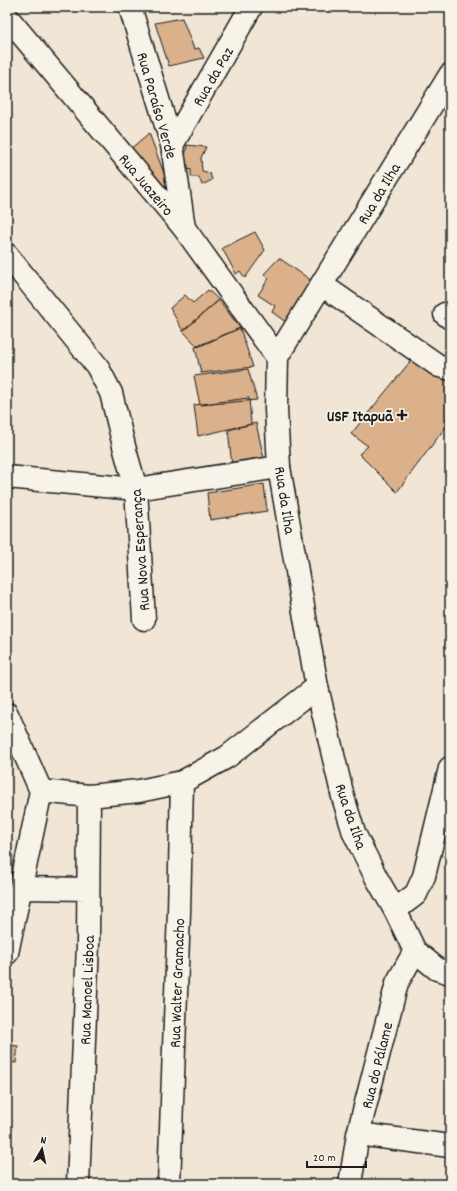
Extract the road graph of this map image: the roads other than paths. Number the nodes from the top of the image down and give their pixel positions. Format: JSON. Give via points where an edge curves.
{"nodes":[{"id":1,"x":130,"y":7,"type":"edge"},
{"id":2,"x":251,"y":7,"type":"edge"},
{"id":3,"x":7,"y":17,"type":"edge"},
{"id":4,"x":450,"y":75,"type":"edge"},
{"id":5,"x":172,"y":145,"type":"junction"},
{"id":6,"x":184,"y":228,"type":"junction"},
{"id":7,"x":7,"y":255,"type":"edge"},
{"id":8,"x":322,"y":285,"type":"junction"},
{"id":9,"x":278,"y":357,"type":"junction"},
{"id":10,"x":450,"y":369,"type":"edge"},
{"id":11,"x":279,"y":467,"type":"junction"},
{"id":12,"x":7,"y":477,"type":"edge"},
{"id":13,"x":136,"y":490,"type":"junction"},
{"id":14,"x":144,"y":619,"type":"dead end"},
{"id":15,"x":318,"y":687,"type":"junction"},
{"id":16,"x":7,"y":714,"type":"edge"},
{"id":17,"x":450,"y":768,"type":"edge"},
{"id":18,"x":182,"y":782,"type":"junction"},
{"id":19,"x":41,"y":791,"type":"junction"},
{"id":20,"x":89,"y":796,"type":"junction"},
{"id":21,"x":21,"y":888,"type":"junction"},
{"id":22,"x":88,"y":889,"type":"junction"},
{"id":23,"x":395,"y":910,"type":"junction"},
{"id":24,"x":415,"y":951,"type":"junction"},
{"id":25,"x":7,"y":953,"type":"edge"},
{"id":26,"x":450,"y":973,"type":"edge"},
{"id":27,"x":358,"y":1134,"type":"junction"},
{"id":28,"x":450,"y":1146,"type":"edge"},
{"id":29,"x":78,"y":1184,"type":"edge"},
{"id":30,"x":169,"y":1184,"type":"edge"},
{"id":31,"x":350,"y":1184,"type":"edge"}],
"edges":[{"from":1,"to":5,"type":"street","name":"Rua Paraíso Verde"},
{"from":2,"to":5,"type":"street","name":"Rua da Paz"},
{"from":3,"to":6,"type":"street","name":"Rua Juazeiro"},
{"from":4,"to":8,"type":"street","name":"Rua da Ilha"},
{"from":5,"to":6,"type":"street","name":"Rua Paraíso Verde"},
{"from":6,"to":9,"type":"street","name":"Rua Juazeiro"},
{"from":7,"to":13,"type":"street","name":"Rua Nova Esperança","via":[[97,366],[111,394]]},
{"from":8,"to":9,"type":"street","name":"Rua da Ilha"},
{"from":8,"to":10,"type":"street","via":[[439,366]]},
{"from":9,"to":11,"type":"street","name":"Rua da Ilha","via":[[276,409]]},
{"from":11,"to":13,"type":"street"},
{"from":11,"to":15,"type":"street","name":"Rua da Ilha"},
{"from":12,"to":13,"type":"street"},
{"from":13,"to":14,"type":"street","name":"Rua Nova Esperança"},
{"from":15,"to":18,"type":"street","via":[[227,757]]},
{"from":15,"to":23,"type":"street","name":"Rua da Ilha","via":[[343,797],[354,833]]},
{"from":16,"to":19,"type":"street"},
{"from":17,"to":23,"type":"street","via":[[424,876],[416,894]]},
{"from":18,"to":20,"type":"street","via":[[139,791]]},
{"from":18,"to":30,"type":"street","name":"Rua Walter Gramacho"},
{"from":19,"to":20,"type":"street"},
{"from":19,"to":21,"type":"street"},
{"from":20,"to":22,"type":"street","name":"Rua Manoel Lisboa"},
{"from":21,"to":22,"type":"street"},
{"from":21,"to":25,"type":"street"},
{"from":22,"to":29,"type":"street","name":"Rua Manoel Lisboa"},
{"from":23,"to":24,"type":"street","name":"Rua da Ilha"},
{"from":24,"to":26,"type":"street","via":[[437,969]]},
{"from":24,"to":27,"type":"street","name":"Rua do Pálame","via":[[397,983]]},
{"from":27,"to":28,"type":"street"},
{"from":27,"to":31,"type":"street","name":"Rua do Pálame"}]}
